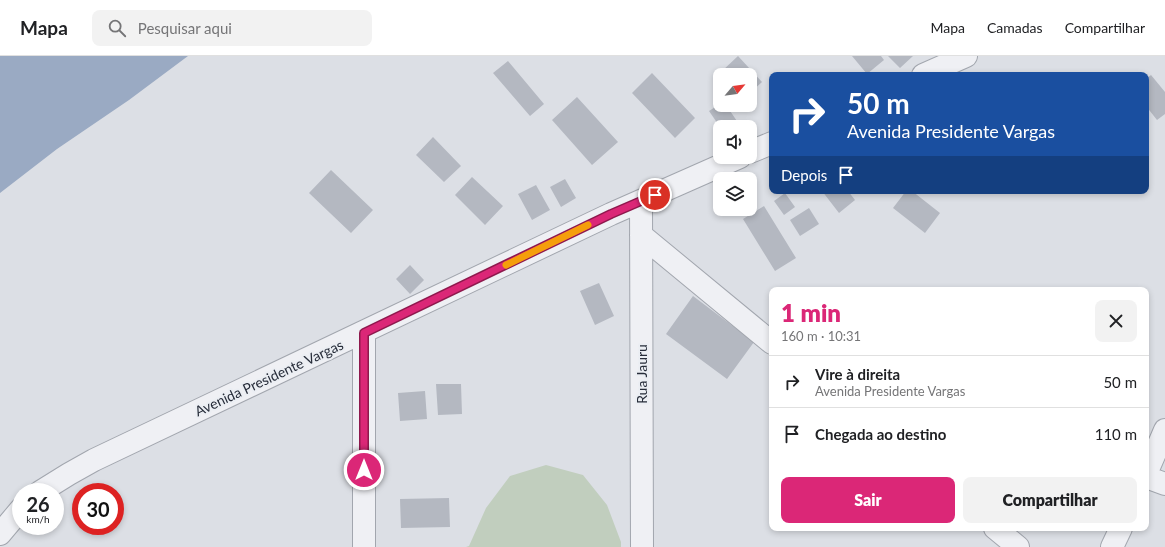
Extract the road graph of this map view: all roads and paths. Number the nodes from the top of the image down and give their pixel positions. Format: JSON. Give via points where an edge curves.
{"nodes":[{"id":1,"x":966,"y":56,"type":"edge"},
{"id":2,"x":930,"y":72,"type":"edge"},
{"id":3,"x":769,"y":144,"type":"edge"},
{"id":4,"x":757,"y":149,"type":"edge"},
{"id":5,"x":724,"y":164,"type":"edge"},
{"id":6,"x":641,"y":201,"type":"junction"},
{"id":7,"x":641,"y":235,"type":"junction"},
{"id":8,"x":364,"y":333,"type":"junction"},
{"id":9,"x":769,"y":341,"type":"edge"},
{"id":10,"x":1165,"y":430,"type":"edge"},
{"id":11,"x":1149,"y":467,"type":"edge"},
{"id":12,"x":1149,"y":478,"type":"edge"},
{"id":13,"x":54,"y":483,"type":"edge"},
{"id":14,"x":1165,"y":484,"type":"edge"},
{"id":15,"x":12,"y":520,"type":"edge"},
{"id":16,"x":999,"y":531,"type":"edge"},
{"id":17,"x":1120,"y":531,"type":"edge"},
{"id":18,"x":0,"y":534,"type":"edge"},
{"id":19,"x":364,"y":547,"type":"edge"},
{"id":20,"x":642,"y":547,"type":"edge"},
{"id":21,"x":1018,"y":547,"type":"edge"},
{"id":22,"x":1112,"y":547,"type":"edge"}],
"edges":[{"from":1,"to":2,"type":"street"},
{"from":3,"to":4,"type":"street"},
{"from":5,"to":6,"type":"street","name":"Avenida Presidente Vargas"},
{"from":6,"to":7,"type":"street","name":"Rua Jauru"},
{"from":6,"to":8,"type":"street","name":"Avenida Presidente Vargas"},
{"from":7,"to":9,"type":"street"},
{"from":7,"to":20,"type":"street","name":"Rua Jauru"},
{"from":8,"to":13,"type":"street","name":"Avenida Presidente Vargas","via":[[94,460]]},
{"from":8,"to":19,"type":"street"},
{"from":10,"to":11,"type":"street"},
{"from":12,"to":14,"type":"street"},
{"from":15,"to":18,"type":"street"},
{"from":16,"to":21,"type":"street"},
{"from":17,"to":22,"type":"street"}]}
